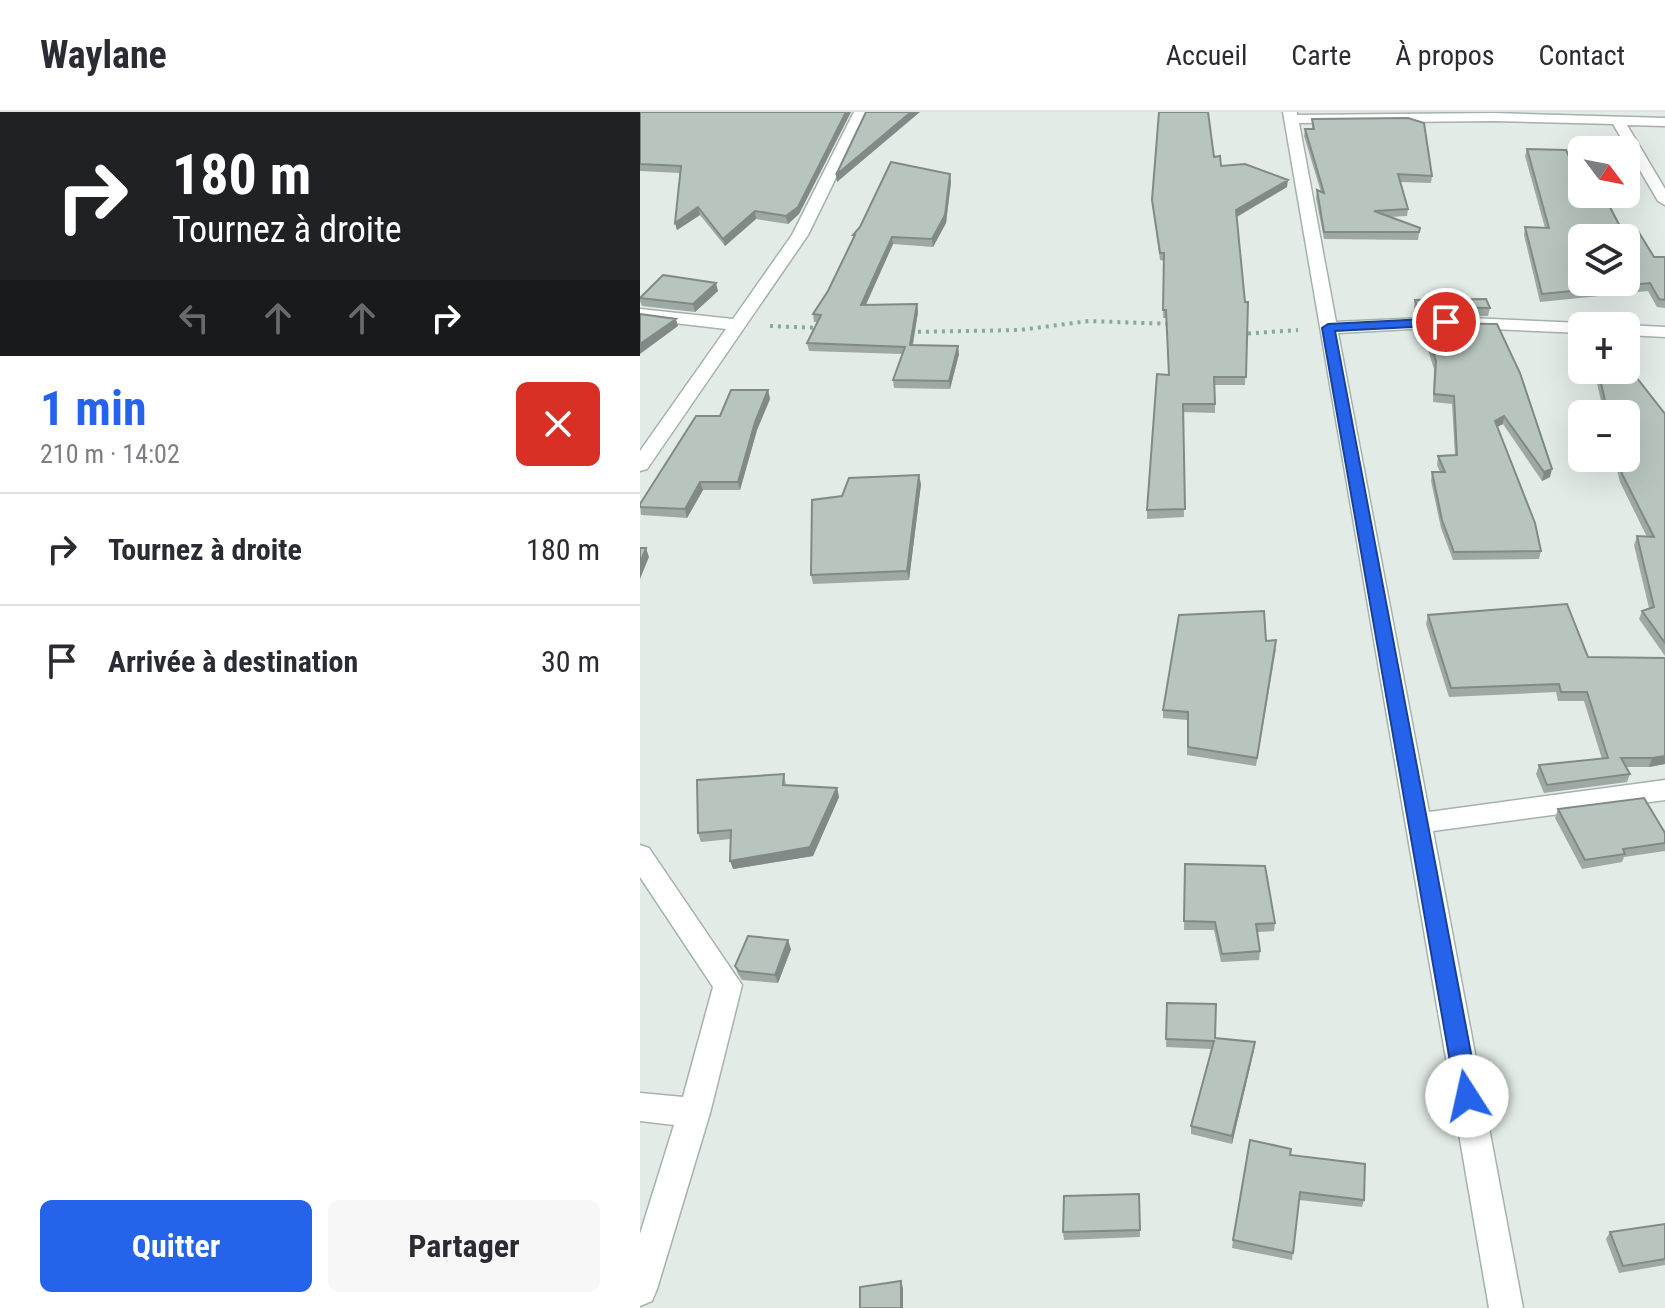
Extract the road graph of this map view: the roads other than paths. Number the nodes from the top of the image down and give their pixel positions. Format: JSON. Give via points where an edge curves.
{"nodes":[{"id":1,"x":861,"y":112,"type":"edge"},
{"id":2,"x":1290,"y":115,"type":"edge"},
{"id":3,"x":1665,"y":122,"type":"edge"},
{"id":4,"x":1619,"y":123,"type":"junction"},
{"id":5,"x":1665,"y":201,"type":"edge"},
{"id":6,"x":640,"y":314,"type":"edge"},
{"id":7,"x":737,"y":325,"type":"junction"},
{"id":8,"x":1568,"y":327,"type":"edge"},
{"id":9,"x":1328,"y":328,"type":"junction"},
{"id":10,"x":1640,"y":331,"type":"edge"},
{"id":11,"x":1665,"y":332,"type":"edge"},
{"id":12,"x":640,"y":465,"type":"edge"},
{"id":13,"x":1665,"y":790,"type":"edge"},
{"id":14,"x":1418,"y":823,"type":"junction"},
{"id":15,"x":640,"y":855,"type":"edge"},
{"id":16,"x":640,"y":1107,"type":"edge"},
{"id":17,"x":694,"y":1113,"type":"junction"},
{"id":18,"x":640,"y":1289,"type":"edge"},
{"id":19,"x":1506,"y":1308,"type":"edge"}],
"edges":[{"from":1,"to":7,"type":"street","via":[[800,235]]},
{"from":2,"to":4,"type":"street"},
{"from":2,"to":9,"type":"street"},
{"from":3,"to":4,"type":"street"},
{"from":4,"to":5,"type":"street"},
{"from":6,"to":7,"type":"street"},
{"from":7,"to":12,"type":"street"},
{"from":8,"to":9,"type":"street","via":[[1446,322]]},
{"from":9,"to":14,"type":"street"},
{"from":10,"to":11,"type":"street"},
{"from":13,"to":14,"type":"street"},
{"from":14,"to":19,"type":"street"},
{"from":15,"to":17,"type":"street","via":[[728,985]]},
{"from":16,"to":17,"type":"street"},
{"from":17,"to":18,"type":"street"}]}
